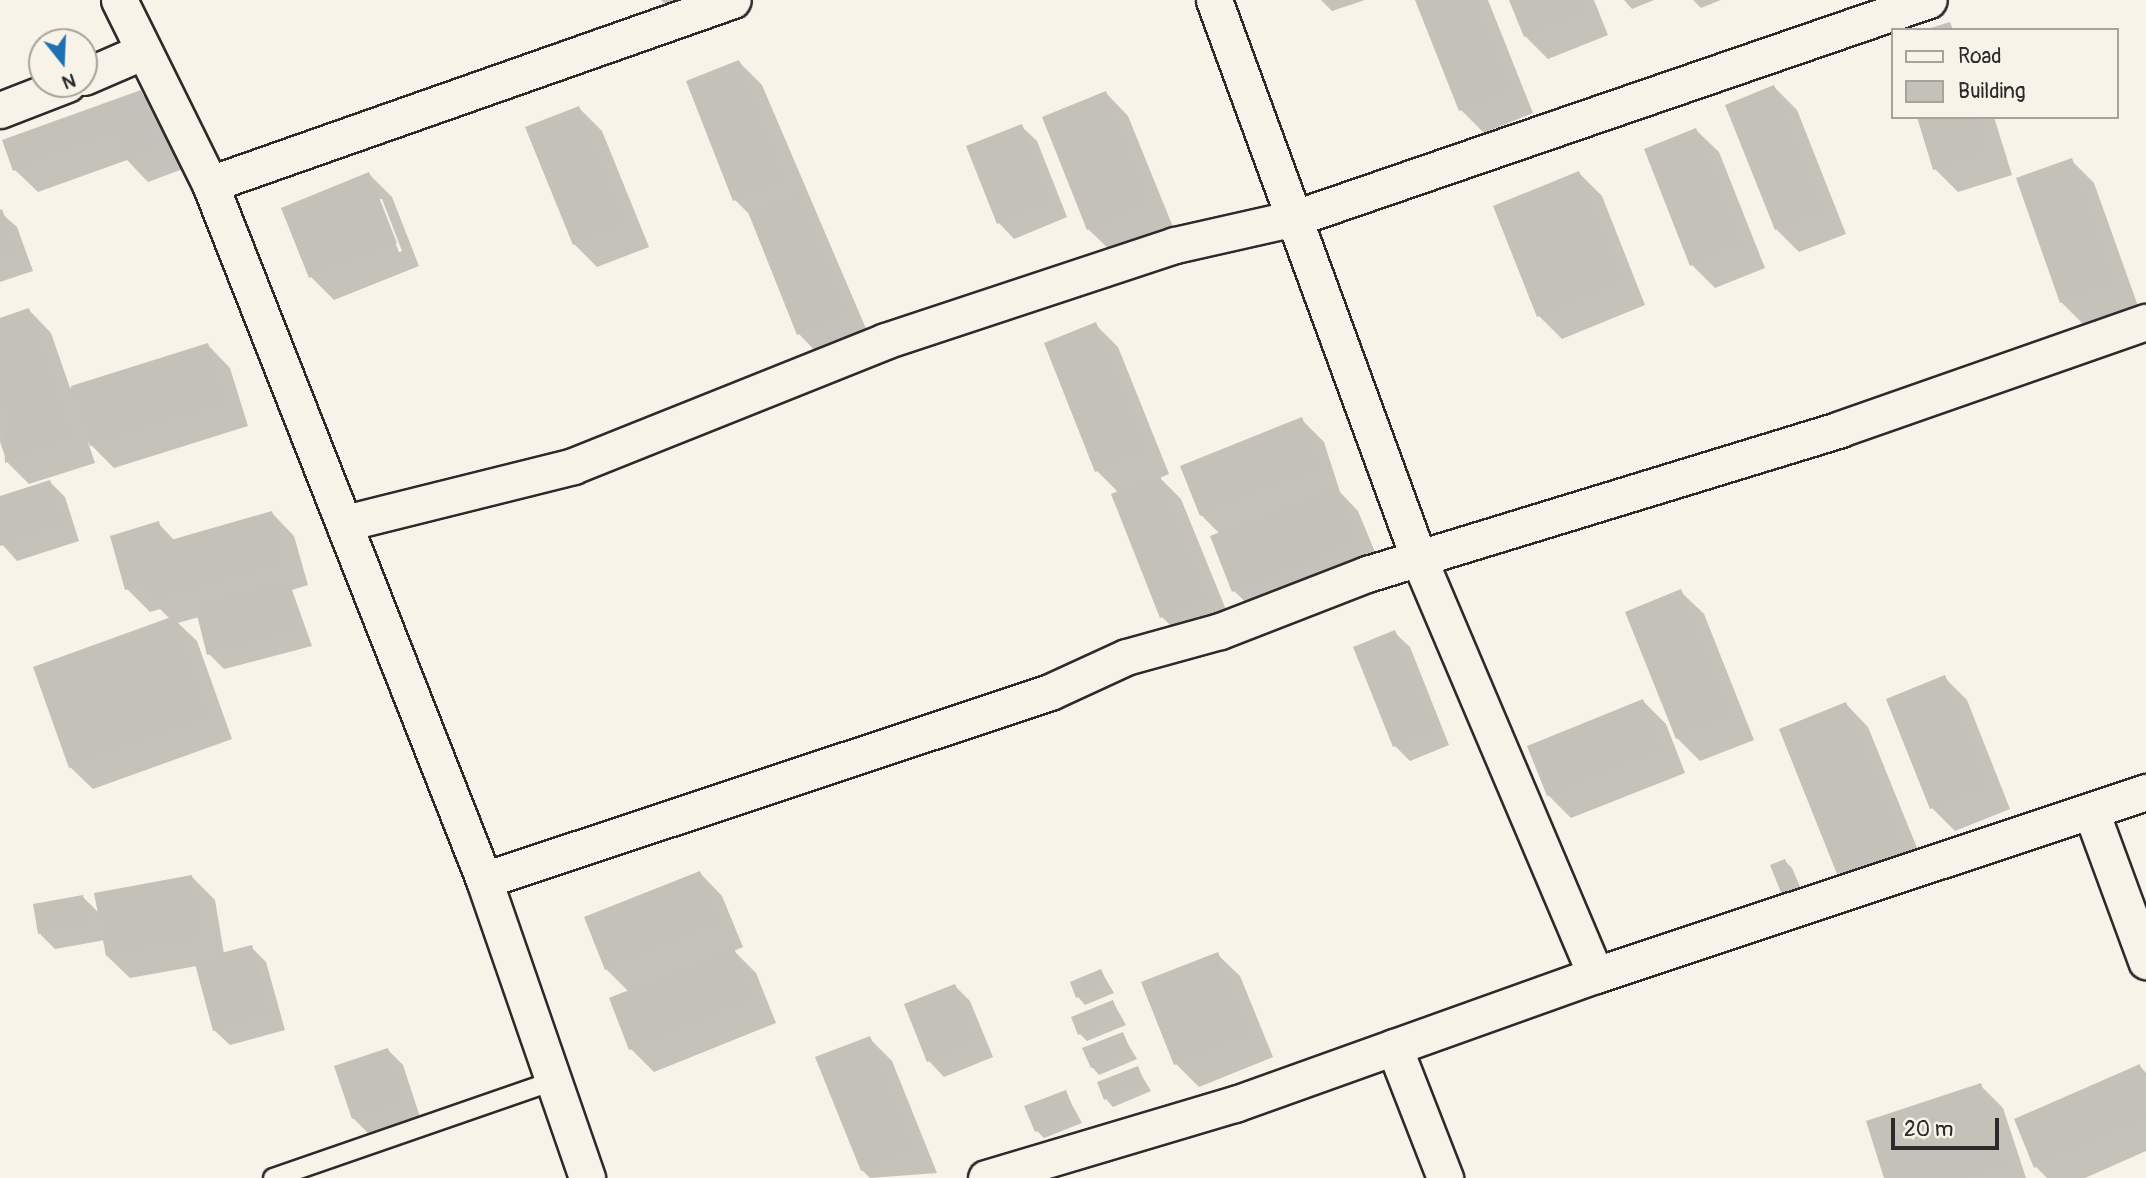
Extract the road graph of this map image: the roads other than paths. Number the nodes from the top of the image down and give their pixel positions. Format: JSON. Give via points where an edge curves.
{"nodes":[{"id":1,"x":119,"y":0,"type":"edge"},
{"id":2,"x":733,"y":0,"type":"edge"},
{"id":3,"x":1214,"y":0,"type":"edge"},
{"id":4,"x":1929,"y":0,"type":"edge"},
{"id":5,"x":144,"y":51,"type":"junction"},
{"id":6,"x":98,"y":71,"type":"edge"},
{"id":7,"x":31,"y":98,"type":"edge"},
{"id":8,"x":0,"y":110,"type":"edge"},
{"id":9,"x":211,"y":184,"type":"junction"},
{"id":10,"x":1295,"y":218,"type":"junction"},
{"id":11,"x":2146,"y":322,"type":"edge"},
{"id":12,"x":345,"y":523,"type":"junction"},
{"id":13,"x":1419,"y":559,"type":"junction"},
{"id":14,"x":2146,"y":792,"type":"edge"},
{"id":15,"x":2092,"y":814,"type":"junction"},
{"id":16,"x":484,"y":880,"type":"junction"},
{"id":17,"x":2146,"y":961,"type":"edge"},
{"id":18,"x":1596,"y":975,"type":"junction"},
{"id":19,"x":1394,"y":1047,"type":"junction"},
{"id":20,"x":552,"y":1080,"type":"junction"},
{"id":21,"x":1042,"y":1170,"type":"edge"},
{"id":22,"x":273,"y":1178,"type":"edge"},
{"id":23,"x":587,"y":1178,"type":"edge"},
{"id":24,"x":986,"y":1178,"type":"edge"},
{"id":25,"x":1445,"y":1178,"type":"edge"}],
"edges":[{"from":1,"to":5,"type":"street"},
{"from":2,"to":9,"type":"street"},
{"from":3,"to":10,"type":"street"},
{"from":4,"to":10,"type":"street"},
{"from":5,"to":6,"type":"street"},
{"from":5,"to":9,"type":"street"},
{"from":7,"to":8,"type":"street"},
{"from":9,"to":12,"type":"street"},
{"from":10,"to":12,"type":"street","via":[[1175,245],[885,341],[573,466]]},
{"from":10,"to":13,"type":"street"},
{"from":11,"to":13,"type":"street","via":[[1840,429]]},
{"from":12,"to":16,"type":"street"},
{"from":13,"to":16,"type":"street","via":[[1126,657],[1049,692]]},
{"from":13,"to":18,"type":"street"},
{"from":14,"to":15,"type":"street"},
{"from":15,"to":17,"type":"street"},
{"from":15,"to":18,"type":"street"},
{"from":16,"to":20,"type":"street"},
{"from":18,"to":19,"type":"street"},
{"from":19,"to":21,"type":"street"},
{"from":19,"to":25,"type":"street"},
{"from":20,"to":22,"type":"lane"},
{"from":20,"to":23,"type":"street"},
{"from":21,"to":24,"type":"street"}]}
